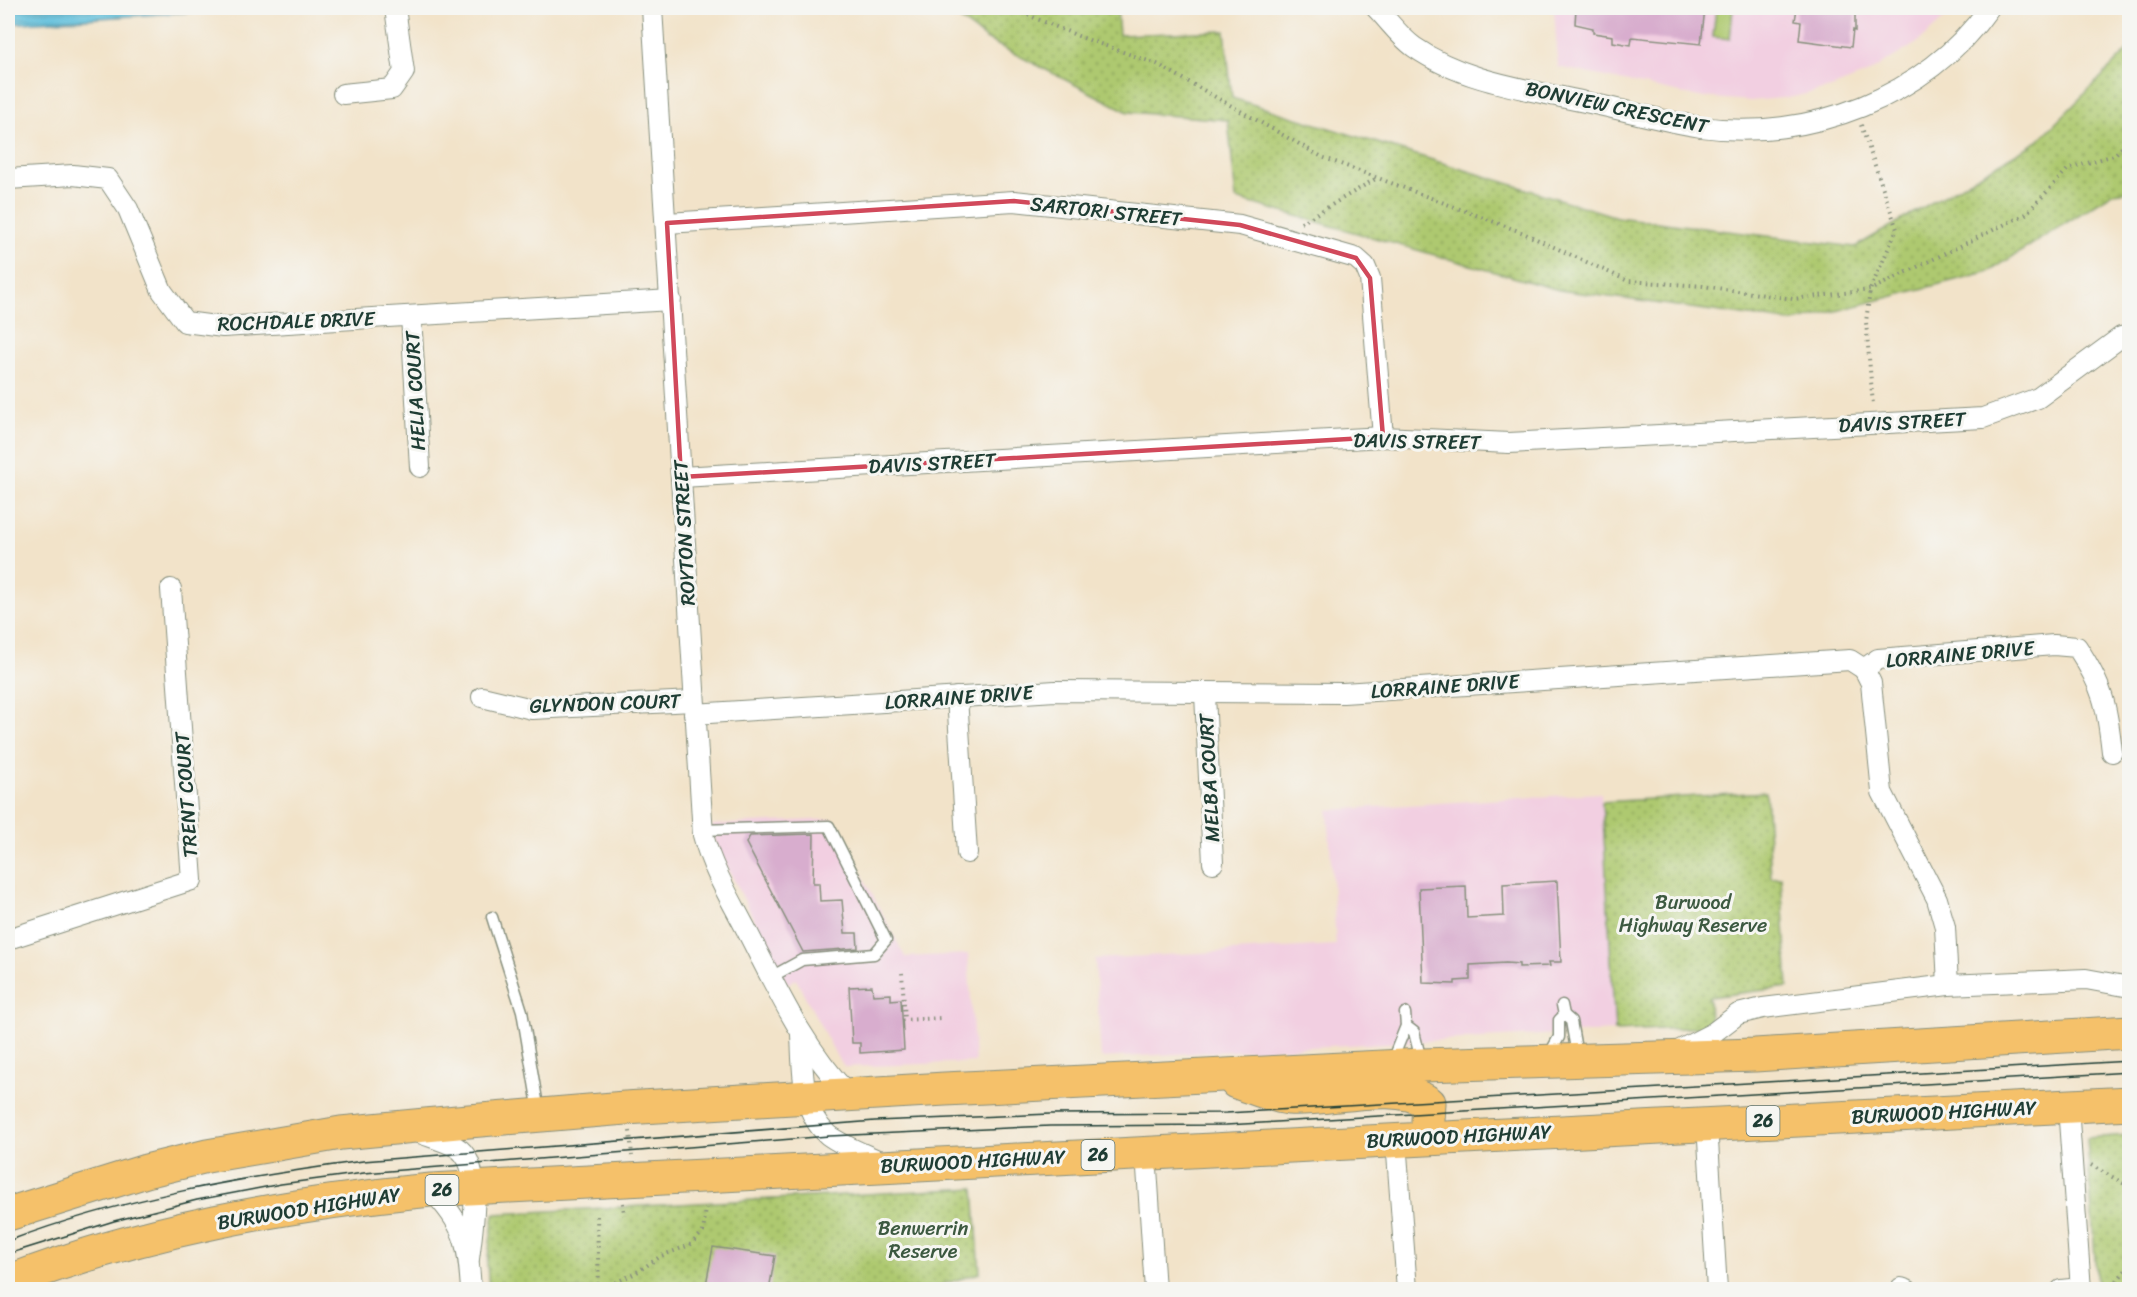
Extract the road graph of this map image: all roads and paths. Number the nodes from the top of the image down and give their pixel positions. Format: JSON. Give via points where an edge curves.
{"nodes":[{"id":1,"x":394,"y":8,"type":"edge"},
{"id":2,"x":652,"y":8,"type":"edge"},
{"id":3,"x":1011,"y":8,"type":"edge"},
{"id":4,"x":1376,"y":8,"type":"edge"},
{"id":5,"x":1989,"y":8,"type":"edge"},
{"id":6,"x":343,"y":94,"type":"dead end"},
{"id":7,"x":1855,"y":108,"type":"junction"},
{"id":8,"x":2130,"y":140,"type":"edge"},
{"id":9,"x":1378,"y":177,"type":"junction"},
{"id":10,"x":8,"y":179,"type":"edge"},
{"id":11,"x":667,"y":223,"type":"junction"},
{"id":12,"x":1280,"y":237,"type":"junction"},
{"id":13,"x":1870,"y":290,"type":"junction"},
{"id":14,"x":671,"y":300,"type":"junction"},
{"id":15,"x":411,"y":316,"type":"junction"},
{"id":16,"x":2130,"y":335,"type":"edge"},
{"id":17,"x":1874,"y":424,"type":"junction"},
{"id":18,"x":1383,"y":436,"type":"junction"},
{"id":19,"x":420,"y":467,"type":"dead end"},
{"id":20,"x":681,"y":477,"type":"junction"},
{"id":21,"x":171,"y":590,"type":"dead end"},
{"id":22,"x":1864,"y":669,"type":"junction"},
{"id":23,"x":1205,"y":694,"type":"junction"},
{"id":24,"x":482,"y":697,"type":"dead end"},
{"id":25,"x":957,"y":697,"type":"junction"},
{"id":26,"x":693,"y":707,"type":"junction"},
{"id":27,"x":2112,"y":752,"type":"dead end"},
{"id":28,"x":702,"y":830,"type":"junction"},
{"id":29,"x":967,"y":853,"type":"dead end"},
{"id":30,"x":1213,"y":863,"type":"dead end"},
{"id":31,"x":492,"y":917,"type":"dead end"},
{"id":32,"x":8,"y":939,"type":"edge"},
{"id":33,"x":902,"y":973,"type":"dead end"},
{"id":34,"x":771,"y":977,"type":"junction"},
{"id":35,"x":1948,"y":985,"type":"junction"},
{"id":36,"x":2130,"y":987,"type":"edge"},
{"id":37,"x":1405,"y":1013,"type":"dead end"},
{"id":38,"x":941,"y":1018,"type":"dead end"},
{"id":39,"x":1406,"y":1026,"type":"junction"},
{"id":40,"x":2130,"y":1032,"type":"edge"},
{"id":41,"x":801,"y":1035,"type":"junction"},
{"id":42,"x":1662,"y":1058,"type":"junction"},
{"id":43,"x":1578,"y":1060,"type":"junction"},
{"id":44,"x":1546,"y":1061,"type":"junction"},
{"id":45,"x":1422,"y":1065,"type":"junction"},
{"id":46,"x":1390,"y":1066,"type":"junction"},
{"id":47,"x":1217,"y":1076,"type":"junction"},
{"id":48,"x":849,"y":1095,"type":"junction"},
{"id":49,"x":805,"y":1097,"type":"junction"},
{"id":50,"x":2130,"y":1102,"type":"edge"},
{"id":51,"x":2068,"y":1106,"type":"junction"},
{"id":52,"x":539,"y":1115,"type":"junction"},
{"id":53,"x":1707,"y":1124,"type":"junction"},
{"id":54,"x":406,"y":1127,"type":"junction"},
{"id":55,"x":630,"y":1130,"type":"dead end"},
{"id":56,"x":1411,"y":1139,"type":"junction"},
{"id":57,"x":632,"y":1149,"type":"dead end"},
{"id":58,"x":1146,"y":1153,"type":"junction"},
{"id":59,"x":886,"y":1165,"type":"junction"},
{"id":60,"x":2094,"y":1167,"type":"dead end"},
{"id":61,"x":2130,"y":1187,"type":"edge"},
{"id":62,"x":474,"y":1188,"type":"junction"},
{"id":63,"x":432,"y":1190,"type":"junction"},
{"id":64,"x":706,"y":1208,"type":"dead end"},
{"id":65,"x":8,"y":1214,"type":"edge"},
{"id":66,"x":597,"y":1216,"type":"dead end"},
{"id":67,"x":469,"y":1259,"type":"junction"},
{"id":68,"x":2130,"y":1265,"type":"edge"},
{"id":69,"x":8,"y":1282,"type":"edge"},
{"id":70,"x":2081,"y":1289,"type":"edge"},
{"id":71,"x":471,"y":1290,"type":"edge"},
{"id":72,"x":599,"y":1290,"type":"edge"},
{"id":73,"x":1155,"y":1290,"type":"edge"},
{"id":74,"x":1407,"y":1290,"type":"edge"},
{"id":75,"x":1717,"y":1290,"type":"edge"},
{"id":76,"x":2061,"y":1290,"type":"edge"},
{"id":77,"x":2109,"y":1290,"type":"edge"}],
"edges":[{"from":1,"to":6,"type":"street","via":[[404,72],[392,89]]},
{"from":2,"to":11,"type":"street","name":"ROYTON STREET"},
{"from":3,"to":9,"type":"path","via":[[1157,64],[1322,157]]},
{"from":4,"to":7,"type":"street","name":"BONVIEW CRESCENT","via":[[1412,46],[1466,75],[1702,127],[1764,130],[1829,118]]},
{"from":5,"to":7,"type":"street","name":"BONVIEW CRESCENT","via":[[1942,59],[1894,93]]},
{"from":7,"to":13,"type":"path","via":[[1897,229]]},
{"from":8,"to":13,"type":"path","via":[[2114,155],[2068,169],[2025,213]]},
{"from":9,"to":12,"type":"path"},
{"from":9,"to":13,"type":"path","via":[[1521,232],[1628,281],[1793,298]]},
{"from":10,"to":15,"type":"street","name":"ROCHDALE DRIVE","via":[[108,179],[128,209],[162,291],[185,322],[223,327]]},
{"from":11,"to":12,"type":"street","name":"SARTORI STREET","via":[[1014,201],[1240,225]]},
{"from":11,"to":14,"type":"street","name":"ROYTON STREET"},
{"from":12,"to":18,"type":"street","name":"SARTORI STREET","via":[[1356,258],[1365,266],[1370,278]]},
{"from":13,"to":17,"type":"path","via":[[1866,321]]},
{"from":14,"to":15,"type":"street","name":"ROCHDALE DRIVE"},
{"from":14,"to":20,"type":"street","name":"ROYTON STREET"},
{"from":15,"to":19,"type":"street","name":"HELIA COURT"},
{"from":16,"to":17,"type":"street","name":"DAVIS STREET","via":[[2121,337],[2038,398],[1983,418]]},
{"from":17,"to":18,"type":"street","name":"DAVIS STREET","via":[[1509,443]]},
{"from":18,"to":20,"type":"street","name":"DAVIS STREET"},
{"from":20,"to":26,"type":"street","name":"ROYTON STREET"},
{"from":21,"to":32,"type":"street","name":"TRENT COURT","via":[[192,880]]},
{"from":22,"to":23,"type":"street","name":"LORRAINE DRIVE","via":[[1850,660],[1343,693]]},
{"from":22,"to":27,"type":"street","name":"LORRAINE DRIVE","via":[[1878,659],[2054,645],[2077,647],[2098,678]]},
{"from":22,"to":35,"type":"street","via":[[1871,683],[1880,785],[1937,898],[1945,927]]},
{"from":23,"to":25,"type":"street","name":"LORRAINE DRIVE","via":[[1055,691]]},
{"from":23,"to":30,"type":"street","name":"MELBA COURT"},
{"from":24,"to":26,"type":"street","name":"GLYNDON COURT","via":[[532,709]]},
{"from":25,"to":26,"type":"street","name":"LORRAINE DRIVE"},
{"from":25,"to":29,"type":"street"},
{"from":26,"to":28,"type":"street","name":"ROYTON STREET"},
{"from":28,"to":34,"type":"street","name":"ROYTON STREET","via":[[714,866]]},
{"from":28,"to":34,"type":"lane","via":[[829,826],[886,940],[874,954],[802,960]]},
{"from":31,"to":52,"type":"lane","via":[[522,1011]]},
{"from":33,"to":38,"type":"path","via":[[904,1020]]},
{"from":34,"to":41,"type":"street","name":"ROYTON STREET"},
{"from":35,"to":36,"type":"street","via":[[2086,979]]},
{"from":35,"to":42,"type":"street","via":[[1749,1011],[1733,1017],[1701,1041]]},
{"from":37,"to":39,"type":"lane"},
{"from":39,"to":45,"type":"lane","via":[[1414,1032]]},
{"from":39,"to":46,"type":"lane"},
{"from":40,"to":42,"type":"highway"},
{"from":41,"to":48,"type":"street","name":"ROYTON STREET"},
{"from":41,"to":49,"type":"street","name":"ROYTON STREET"},
{"from":42,"to":43,"type":"highway"},
{"from":43,"to":44,"type":"highway"},
{"from":43,"to":44,"type":"lane","via":[[1571,1021],[1563,1010],[1559,1037]]},
{"from":44,"to":45,"type":"highway"},
{"from":45,"to":46,"type":"highway"},
{"from":46,"to":47,"type":"highway"},
{"from":47,"to":48,"type":"highway"},
{"from":47,"to":56,"type":"highway","via":[[1287,1098],[1414,1095],[1429,1103]]},
{"from":48,"to":49,"type":"highway"},
{"from":49,"to":52,"type":"highway"},
{"from":49,"to":59,"type":"street","name":"ROYTON STREET","via":[[818,1125],[829,1136]]},
{"from":50,"to":51,"type":"highway","name":"BURWOOD HIGHWAY","number":"26"},
{"from":51,"to":53,"type":"highway","name":"BURWOOD HIGHWAY","number":"26"},
{"from":51,"to":70,"type":"street"},
{"from":52,"to":54,"type":"highway"},
{"from":53,"to":56,"type":"highway","name":"BURWOOD HIGHWAY","number":"26"},
{"from":53,"to":75,"type":"street"},
{"from":54,"to":62,"type":"street","via":[[464,1153]]},
{"from":54,"to":65,"type":"highway","via":[[274,1143],[207,1156]]},
{"from":55,"to":57,"type":"path"},
{"from":56,"to":58,"type":"highway","name":"BURWOOD HIGHWAY","number":"26"},
{"from":56,"to":74,"type":"street"},
{"from":58,"to":59,"type":"highway","name":"BURWOOD HIGHWAY","number":"26"},
{"from":58,"to":73,"type":"street"},
{"from":59,"to":62,"type":"highway","name":"BURWOOD HIGHWAY","number":"26"},
{"from":60,"to":61,"type":"path"},
{"from":62,"to":63,"type":"highway","name":"BURWOOD HIGHWAY","number":"26"},
{"from":62,"to":67,"type":"street"},
{"from":63,"to":67,"type":"street","via":[[458,1220]]},
{"from":63,"to":69,"type":"highway","name":"BURWOOD HIGHWAY","number":"26","via":[[247,1214],[147,1237]]},
{"from":64,"to":72,"type":"path","via":[[703,1232],[690,1245]]},
{"from":66,"to":72,"type":"path"},
{"from":67,"to":71,"type":"street"},
{"from":68,"to":77,"type":"path"},
{"from":70,"to":76,"type":"street"}]}
